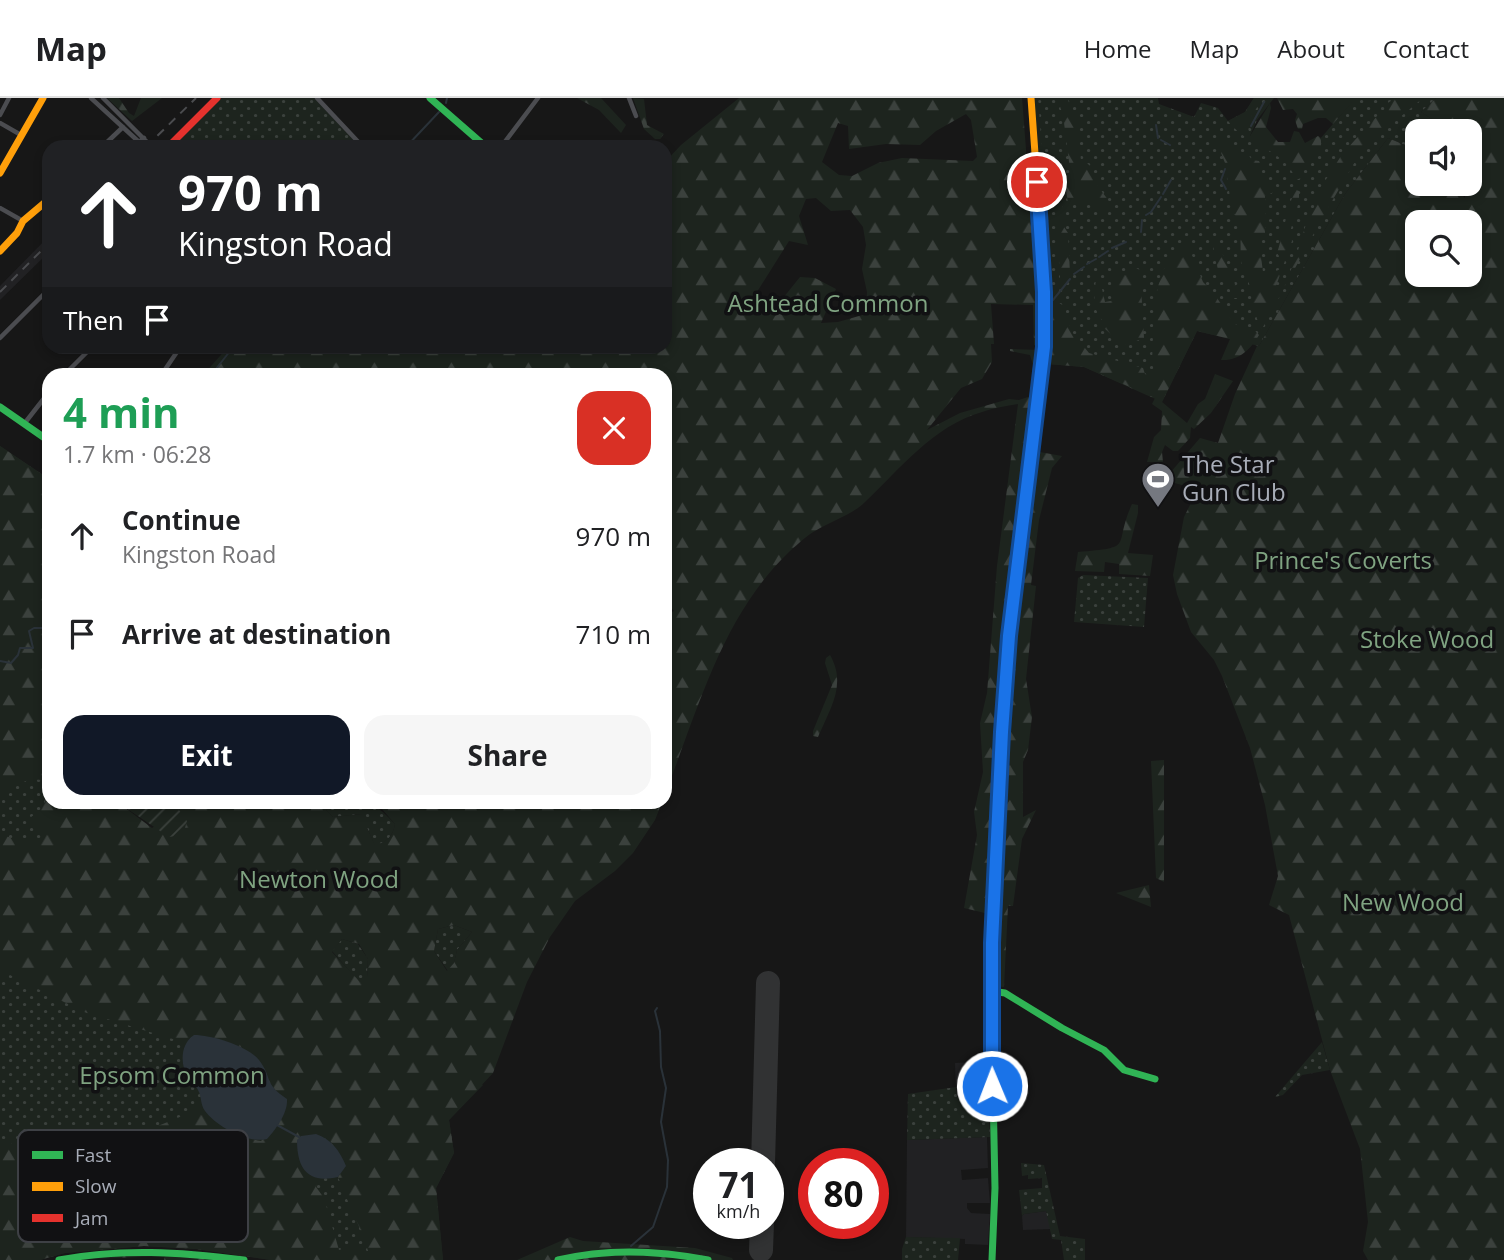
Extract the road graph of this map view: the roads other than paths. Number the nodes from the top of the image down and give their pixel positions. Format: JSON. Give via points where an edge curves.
{"nodes":[{"id":1,"x":9,"y":98,"type":"edge"},
{"id":2,"x":43,"y":98,"type":"edge"},
{"id":3,"x":90,"y":98,"type":"edge"},
{"id":4,"x":103,"y":98,"type":"edge"},
{"id":5,"x":217,"y":98,"type":"edge"},
{"id":6,"x":317,"y":98,"type":"edge"},
{"id":7,"x":430,"y":98,"type":"edge"},
{"id":8,"x":538,"y":98,"type":"edge"},
{"id":9,"x":629,"y":98,"type":"edge"},
{"id":10,"x":1031,"y":98,"type":"edge"},
{"id":11,"x":0,"y":115,"type":"edge"},
{"id":12,"x":636,"y":116,"type":"dead end"},
{"id":13,"x":0,"y":123,"type":"edge"},
{"id":14,"x":122,"y":127,"type":"junction"},
{"id":15,"x":21,"y":135,"type":"junction"},
{"id":16,"x":144,"y":138,"type":"joint"},
{"id":17,"x":109,"y":140,"type":"edge"},
{"id":18,"x":137,"y":140,"type":"edge"},
{"id":19,"x":142,"y":140,"type":"edge"},
{"id":20,"x":175,"y":140,"type":"edge"},
{"id":21,"x":356,"y":140,"type":"edge"},
{"id":22,"x":478,"y":140,"type":"edge"},
{"id":23,"x":505,"y":140,"type":"edge"},
{"id":24,"x":0,"y":173,"type":"edge"},
{"id":25,"x":42,"y":206,"type":"edge"},
{"id":26,"x":0,"y":208,"type":"edge"},
{"id":27,"x":23,"y":220,"type":"junction"},
{"id":28,"x":0,"y":251,"type":"edge"},
{"id":29,"x":42,"y":296,"type":"edge"},
{"id":30,"x":0,"y":338,"type":"edge"},
{"id":31,"x":85,"y":354,"type":"edge"},
{"id":32,"x":71,"y":368,"type":"edge"},
{"id":33,"x":42,"y":401,"type":"edge"},
{"id":34,"x":0,"y":407,"type":"edge"},
{"id":35,"x":24,"y":424,"type":"junction"},
{"id":36,"x":42,"y":436,"type":"edge"},
{"id":37,"x":990,"y":991,"type":"junction"},
{"id":38,"x":1156,"y":1079,"type":"dead end"},
{"id":39,"x":60,"y":1260,"type":"edge"},
{"id":40,"x":244,"y":1260,"type":"edge"},
{"id":41,"x":558,"y":1260,"type":"edge"},
{"id":42,"x":708,"y":1260,"type":"edge"},
{"id":43,"x":992,"y":1260,"type":"edge"}],
"edges":[{"from":1,"to":11,"type":"street"},
{"from":2,"to":15,"type":"main road"},
{"from":3,"to":14,"type":"street"},
{"from":4,"to":16,"type":"street"},
{"from":5,"to":20,"type":"main road"},
{"from":6,"to":21,"type":"street"},
{"from":7,"to":22,"type":"main road"},
{"from":8,"to":23,"type":"street"},
{"from":9,"to":12,"type":"street"},
{"from":10,"to":37,"type":"main road","via":[[1044,347],[1009,636]]},
{"from":13,"to":15,"type":"street"},
{"from":14,"to":17,"type":"street"},
{"from":14,"to":18,"type":"street"},
{"from":15,"to":24,"type":"main road"},
{"from":16,"to":19,"type":"street"},
{"from":25,"to":27,"type":"main road"},
{"from":26,"to":27,"type":"street"},
{"from":27,"to":28,"type":"main road"},
{"from":29,"to":30,"type":"street"},
{"from":31,"to":32,"type":"street"},
{"from":33,"to":35,"type":"street"},
{"from":34,"to":35,"type":"main road"},
{"from":35,"to":36,"type":"main road"},
{"from":37,"to":38,"type":"main road","via":[[1005,993],[1104,1050],[1124,1070]]},
{"from":37,"to":43,"type":"main road","via":[[995,1186]]},
{"from":39,"to":40,"type":"main road","via":[[150,1250]]},
{"from":41,"to":42,"type":"main road","via":[[598,1252],[635,1252]]}]}
